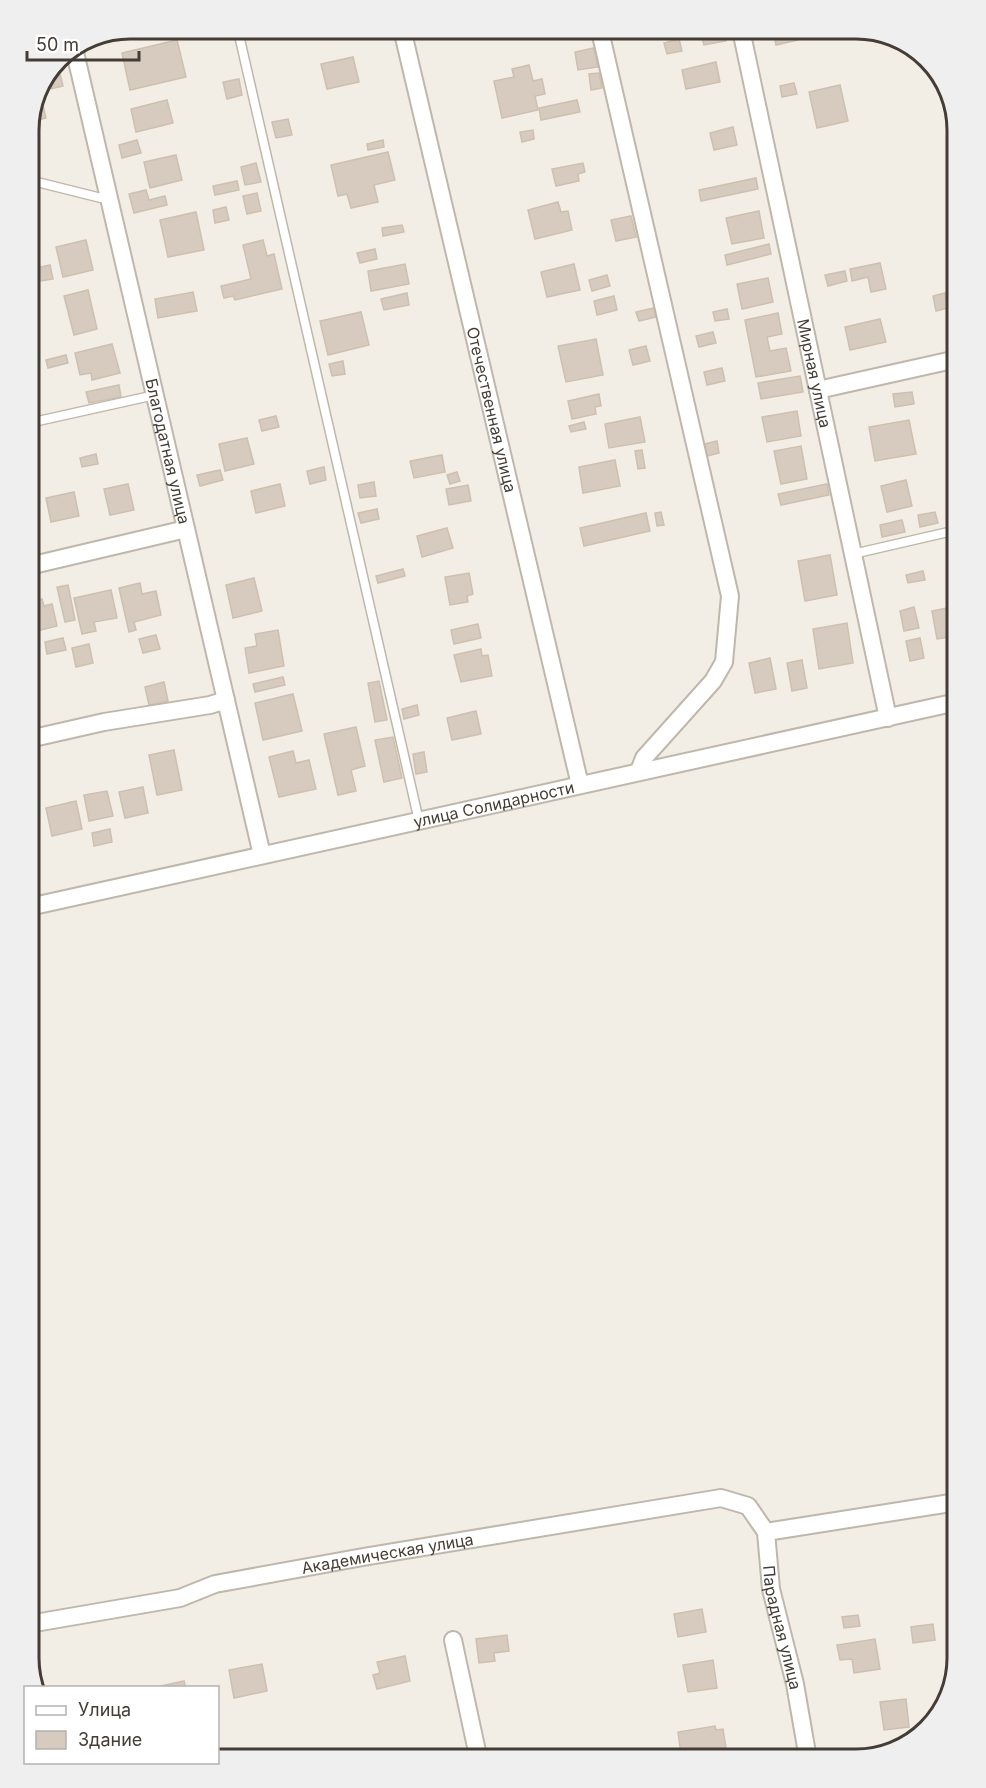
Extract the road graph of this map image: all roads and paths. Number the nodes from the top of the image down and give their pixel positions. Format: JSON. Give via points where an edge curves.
{"nodes":[{"id":1,"x":241,"y":39,"type":"edge"},
{"id":2,"x":404,"y":39,"type":"edge"},
{"id":3,"x":602,"y":39,"type":"edge"},
{"id":4,"x":743,"y":39,"type":"edge"},
{"id":5,"x":76,"y":57,"type":"edge"},
{"id":6,"x":39,"y":182,"type":"edge"},
{"id":7,"x":109,"y":197,"type":"junction"},
{"id":8,"x":947,"y":361,"type":"edge"},
{"id":9,"x":818,"y":390,"type":"junction"},
{"id":10,"x":155,"y":395,"type":"junction"},
{"id":11,"x":39,"y":421,"type":"edge"},
{"id":12,"x":186,"y":530,"type":"junction"},
{"id":13,"x":947,"y":532,"type":"edge"},
{"id":14,"x":854,"y":554,"type":"junction"},
{"id":15,"x":39,"y":564,"type":"edge"},
{"id":16,"x":226,"y":700,"type":"junction"},
{"id":17,"x":947,"y":704,"type":"edge"},
{"id":18,"x":888,"y":718,"type":"junction"},
{"id":19,"x":39,"y":737,"type":"edge"},
{"id":20,"x":639,"y":771,"type":"junction"},
{"id":21,"x":580,"y":785,"type":"junction"},
{"id":22,"x":419,"y":821,"type":"junction"},
{"id":23,"x":262,"y":855,"type":"junction"},
{"id":24,"x":39,"y":905,"type":"edge"},
{"id":25,"x":947,"y":1504,"type":"edge"},
{"id":26,"x":748,"y":1506,"type":"joint"},
{"id":27,"x":766,"y":1532,"type":"junction"},
{"id":28,"x":39,"y":1621,"type":"edge"},
{"id":29,"x":453,"y":1640,"type":"dead end"},
{"id":30,"x":476,"y":1749,"type":"edge"},
{"id":31,"x":806,"y":1749,"type":"edge"}],
"edges":[{"from":1,"to":22,"type":"lane"},
{"from":2,"to":21,"type":"street","name":"Отечественная улица"},
{"from":3,"to":20,"type":"street","via":[[730,596],[724,662],[713,681],[644,758]]},
{"from":4,"to":9,"type":"street","name":"Мирная улица"},
{"from":5,"to":7,"type":"street","name":"Благодатная улица"},
{"from":6,"to":7,"type":"lane"},
{"from":7,"to":10,"type":"street","name":"Благодатная улица"},
{"from":8,"to":9,"type":"street"},
{"from":9,"to":14,"type":"street","name":"Мирная улица"},
{"from":10,"to":11,"type":"lane"},
{"from":10,"to":12,"type":"street","name":"Благодатная улица"},
{"from":12,"to":15,"type":"street"},
{"from":12,"to":16,"type":"street","name":"Благодатная улица"},
{"from":13,"to":14,"type":"lane"},
{"from":14,"to":18,"type":"street","name":"Мирная улица"},
{"from":16,"to":19,"type":"street"},
{"from":16,"to":23,"type":"street","name":"Благодатная улица"},
{"from":17,"to":18,"type":"street","name":"улица Солидарности"},
{"from":18,"to":20,"type":"street","name":"улица Солидарности"},
{"from":20,"to":21,"type":"street","name":"улица Солидарности"},
{"from":21,"to":22,"type":"street","name":"улица Солидарности"},
{"from":22,"to":23,"type":"street","name":"улица Солидарности"},
{"from":23,"to":24,"type":"street","name":"улица Солидарности"},
{"from":25,"to":27,"type":"street"},
{"from":26,"to":27,"type":"street","name":"Парадная улица"},
{"from":26,"to":28,"type":"street","name":"Академическая улица","via":[[721,1498],[363,1557],[215,1584],[180,1598]]},
{"from":27,"to":31,"type":"street","name":"Парадная улица","via":[[771,1589]]},
{"from":29,"to":30,"type":"street"}]}
